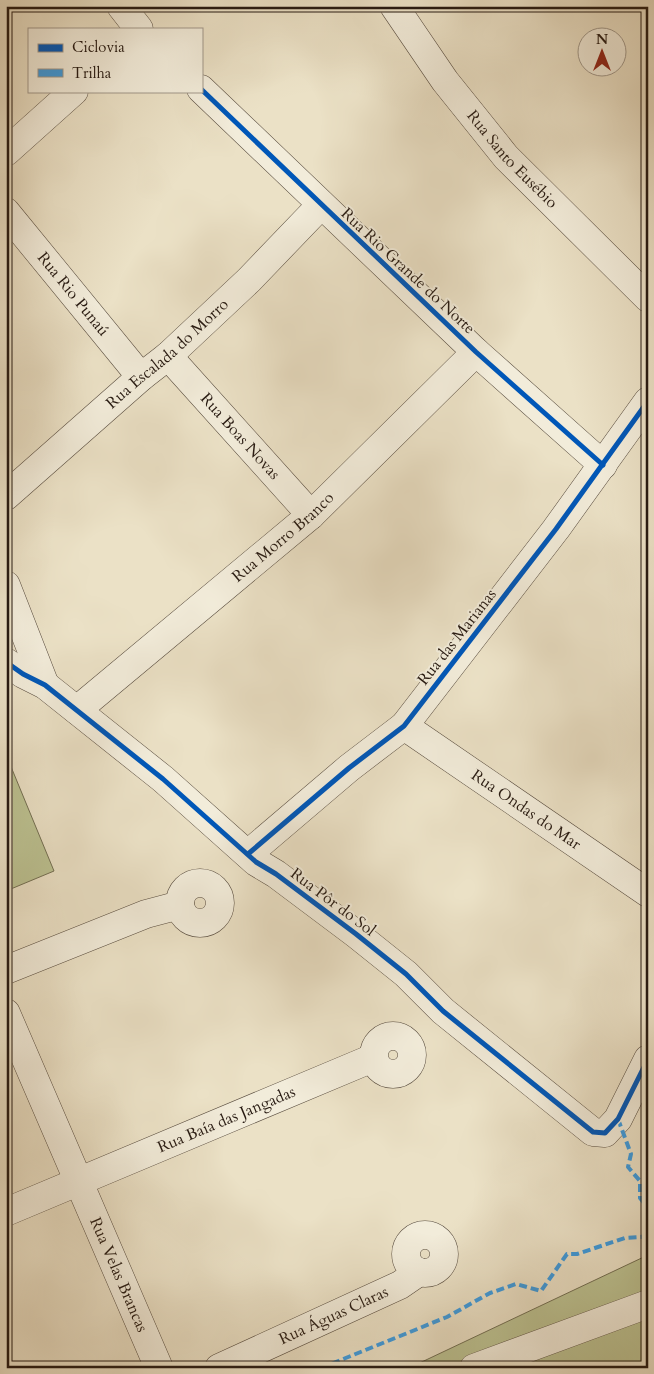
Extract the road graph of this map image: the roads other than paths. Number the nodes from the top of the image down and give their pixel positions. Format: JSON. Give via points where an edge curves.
{"nodes":[{"id":1,"x":121,"y":6,"type":"edge"},
{"id":2,"x":394,"y":6,"type":"edge"},
{"id":3,"x":138,"y":28,"type":"edge"},
{"id":4,"x":202,"y":90,"type":"edge"},
{"id":5,"x":73,"y":92,"type":"edge"},
{"id":6,"x":6,"y":152,"type":"edge"},
{"id":7,"x":321,"y":205,"type":"junction"},
{"id":8,"x":6,"y":212,"type":"edge"},
{"id":9,"x":648,"y":298,"type":"edge"},
{"id":10,"x":476,"y":352,"type":"junction"},
{"id":11,"x":168,"y":356,"type":"junction"},
{"id":12,"x":141,"y":377,"type":"junction"},
{"id":13,"x":648,"y":401,"type":"edge"},
{"id":14,"x":603,"y":465,"type":"junction"},
{"id":15,"x":6,"y":496,"type":"edge"},
{"id":16,"x":311,"y":515,"type":"junction"},
{"id":17,"x":6,"y":585,"type":"edge"},
{"id":18,"x":6,"y":662,"type":"edge"},
{"id":19,"x":45,"y":685,"type":"junction"},
{"id":20,"x":77,"y":710,"type":"junction"},
{"id":21,"x":404,"y":726,"type":"junction"},
{"id":22,"x":248,"y":854,"type":"junction"},
{"id":23,"x":648,"y":893,"type":"edge"},
{"id":24,"x":180,"y":905,"type":"dead end"},
{"id":25,"x":6,"y":970,"type":"edge"},
{"id":26,"x":6,"y":1013,"type":"edge"},
{"id":27,"x":373,"y":1058,"type":"dead end"},
{"id":28,"x":648,"y":1059,"type":"edge"},
{"id":29,"x":78,"y":1181,"type":"junction"},
{"id":30,"x":6,"y":1212,"type":"edge"},
{"id":31,"x":419,"y":1272,"type":"dead end"},
{"id":32,"x":648,"y":1304,"type":"edge"},
{"id":33,"x":159,"y":1368,"type":"edge"},
{"id":34,"x":219,"y":1368,"type":"edge"},
{"id":35,"x":474,"y":1368,"type":"edge"}],
"edges":[{"from":1,"to":3,"type":"street"},
{"from":2,"to":9,"type":"street","name":"Rua Santo Eusébio","via":[[445,81],[506,157]]},
{"from":4,"to":7,"type":"street","name":"Rua Rio Grande do Norte"},
{"from":5,"to":6,"type":"street"},
{"from":7,"to":10,"type":"street","name":"Rua Rio Grande do Norte"},
{"from":7,"to":11,"type":"street","name":"Rua Escalada do Morro","via":[[249,280]]},
{"from":8,"to":12,"type":"street","name":"Rua Rio Punaú"},
{"from":10,"to":14,"type":"street","name":"Rua Rio Grande do Norte"},
{"from":10,"to":16,"type":"street","name":"Rua Morro Branco"},
{"from":11,"to":12,"type":"street","name":"Rua Escalada do Morro"},
{"from":11,"to":16,"type":"street","name":"Rua Boas Novas"},
{"from":12,"to":15,"type":"street","name":"Rua Escalada do Morro"},
{"from":13,"to":14,"type":"street","name":"Rua das Marianas"},
{"from":14,"to":21,"type":"street","name":"Rua das Marianas"},
{"from":16,"to":20,"type":"street","name":"Rua Morro Branco"},
{"from":17,"to":19,"type":"street"},
{"from":18,"to":19,"type":"street","name":"Rua Pôr do Sol"},
{"from":19,"to":20,"type":"street","name":"Rua Pôr do Sol"},
{"from":20,"to":22,"type":"street","name":"Rua Pôr do Sol","via":[[163,779]]},
{"from":21,"to":22,"type":"street","name":"Rua das Marianas"},
{"from":21,"to":23,"type":"street","name":"Rua Ondas do Mar"},
{"from":22,"to":28,"type":"street","name":"Rua Pôr do Sol","via":[[406,974],[443,1011],[593,1132],[605,1133],[618,1119]]},
{"from":24,"to":25,"type":"street","via":[[146,914]]},
{"from":26,"to":29,"type":"street"},
{"from":27,"to":29,"type":"street","name":"Rua Baía das Jangadas"},
{"from":29,"to":30,"type":"street","name":"Rua Baía das Jangadas"},
{"from":29,"to":33,"type":"street","name":"Rua Velas Brancas"},
{"from":31,"to":34,"type":"street","name":"Rua Águas Claras","via":[[400,1285]]},
{"from":32,"to":35,"type":"street"}]}
